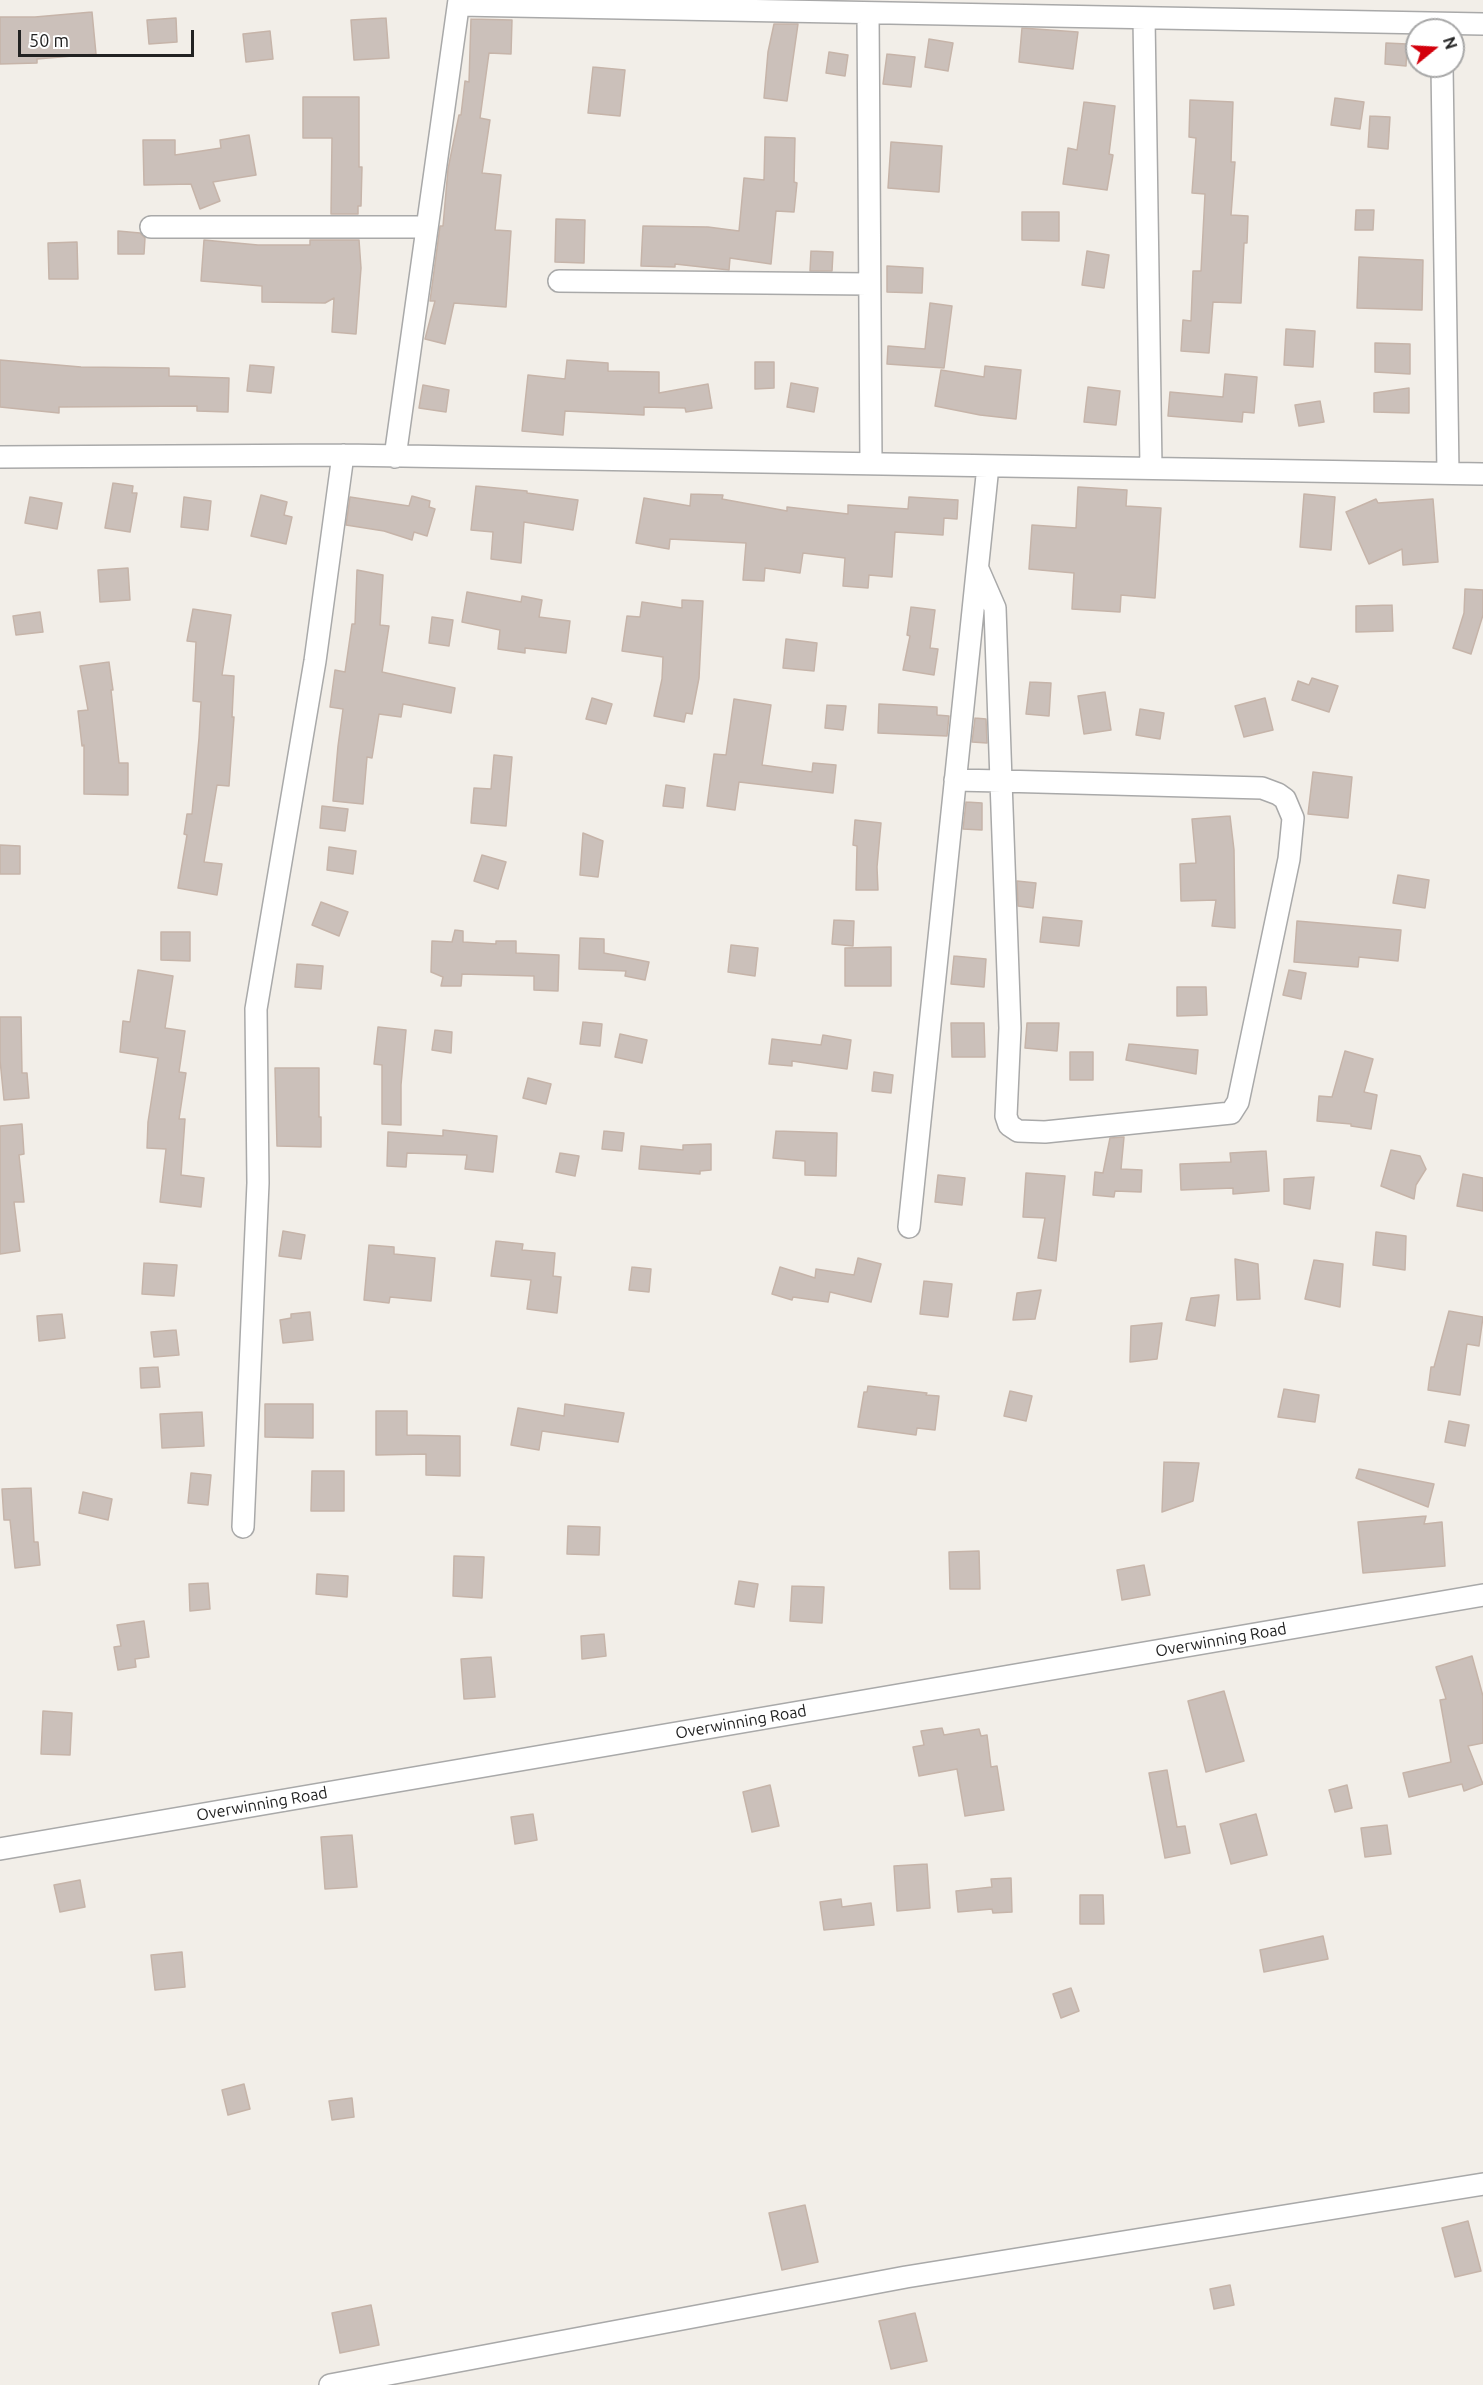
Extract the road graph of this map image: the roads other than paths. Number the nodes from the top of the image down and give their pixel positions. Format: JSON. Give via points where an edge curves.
{"nodes":[{"id":1,"x":459,"y":3,"type":"edge"},
{"id":2,"x":868,"y":13,"type":"junction"},
{"id":3,"x":1144,"y":18,"type":"junction"},
{"id":4,"x":1483,"y":24,"type":"edge"},
{"id":5,"x":1465,"y":25,"type":"edge"},
{"id":6,"x":1405,"y":26,"type":"edge"},
{"id":7,"x":1442,"y":78,"type":"edge"},
{"id":8,"x":427,"y":226,"type":"junction"},
{"id":9,"x":151,"y":227,"type":"dead end"},
{"id":10,"x":559,"y":281,"type":"dead end"},
{"id":11,"x":868,"y":284,"type":"junction"},
{"id":12,"x":343,"y":455,"type":"junction"},
{"id":13,"x":0,"y":457,"type":"edge"},
{"id":14,"x":395,"y":457,"type":"junction"},
{"id":15,"x":871,"y":462,"type":"junction"},
{"id":16,"x":988,"y":466,"type":"junction"},
{"id":17,"x":1151,"y":467,"type":"junction"},
{"id":18,"x":1448,"y":473,"type":"junction"},
{"id":19,"x":1483,"y":474,"type":"edge"},
{"id":20,"x":978,"y":569,"type":"junction"},
{"id":21,"x":955,"y":780,"type":"junction"},
{"id":22,"x":1001,"y":781,"type":"junction"},
{"id":23,"x":909,"y":1227,"type":"dead end"},
{"id":24,"x":243,"y":1527,"type":"dead end"},
{"id":25,"x":1483,"y":1595,"type":"edge"},
{"id":26,"x":0,"y":1849,"type":"edge"},
{"id":27,"x":1483,"y":2184,"type":"edge"},
{"id":28,"x":330,"y":2385,"type":"edge"}],
"edges":[{"from":1,"to":2,"type":"street"},
{"from":1,"to":8,"type":"street"},
{"from":2,"to":3,"type":"street"},
{"from":2,"to":11,"type":"street"},
{"from":3,"to":6,"type":"street"},
{"from":3,"to":17,"type":"street"},
{"from":4,"to":5,"type":"street"},
{"from":7,"to":18,"type":"street"},
{"from":8,"to":9,"type":"street"},
{"from":8,"to":14,"type":"street"},
{"from":10,"to":11,"type":"street"},
{"from":11,"to":15,"type":"street"},
{"from":12,"to":13,"type":"street"},
{"from":12,"to":14,"type":"street"},
{"from":12,"to":24,"type":"street","via":[[315,661],[256,1009],[258,1183]]},
{"from":14,"to":15,"type":"street"},
{"from":15,"to":16,"type":"street"},
{"from":16,"to":17,"type":"street"},
{"from":16,"to":20,"type":"street"},
{"from":17,"to":18,"type":"street"},
{"from":18,"to":19,"type":"street"},
{"from":20,"to":21,"type":"street"},
{"from":20,"to":22,"type":"street","via":[[995,608]]},
{"from":21,"to":22,"type":"street"},
{"from":21,"to":23,"type":"street"},
{"from":22,"to":22,"type":"street","via":[[1262,788],[1285,799],[1293,818],[1289,860],[1238,1102],[1231,1113],[1045,1132],[1018,1131],[1009,1125],[1006,1116],[1010,1028]]},
{"from":25,"to":26,"type":"street","name":"Overwinning Road"},
{"from":27,"to":28,"type":"street","via":[[906,2277]]}]}
